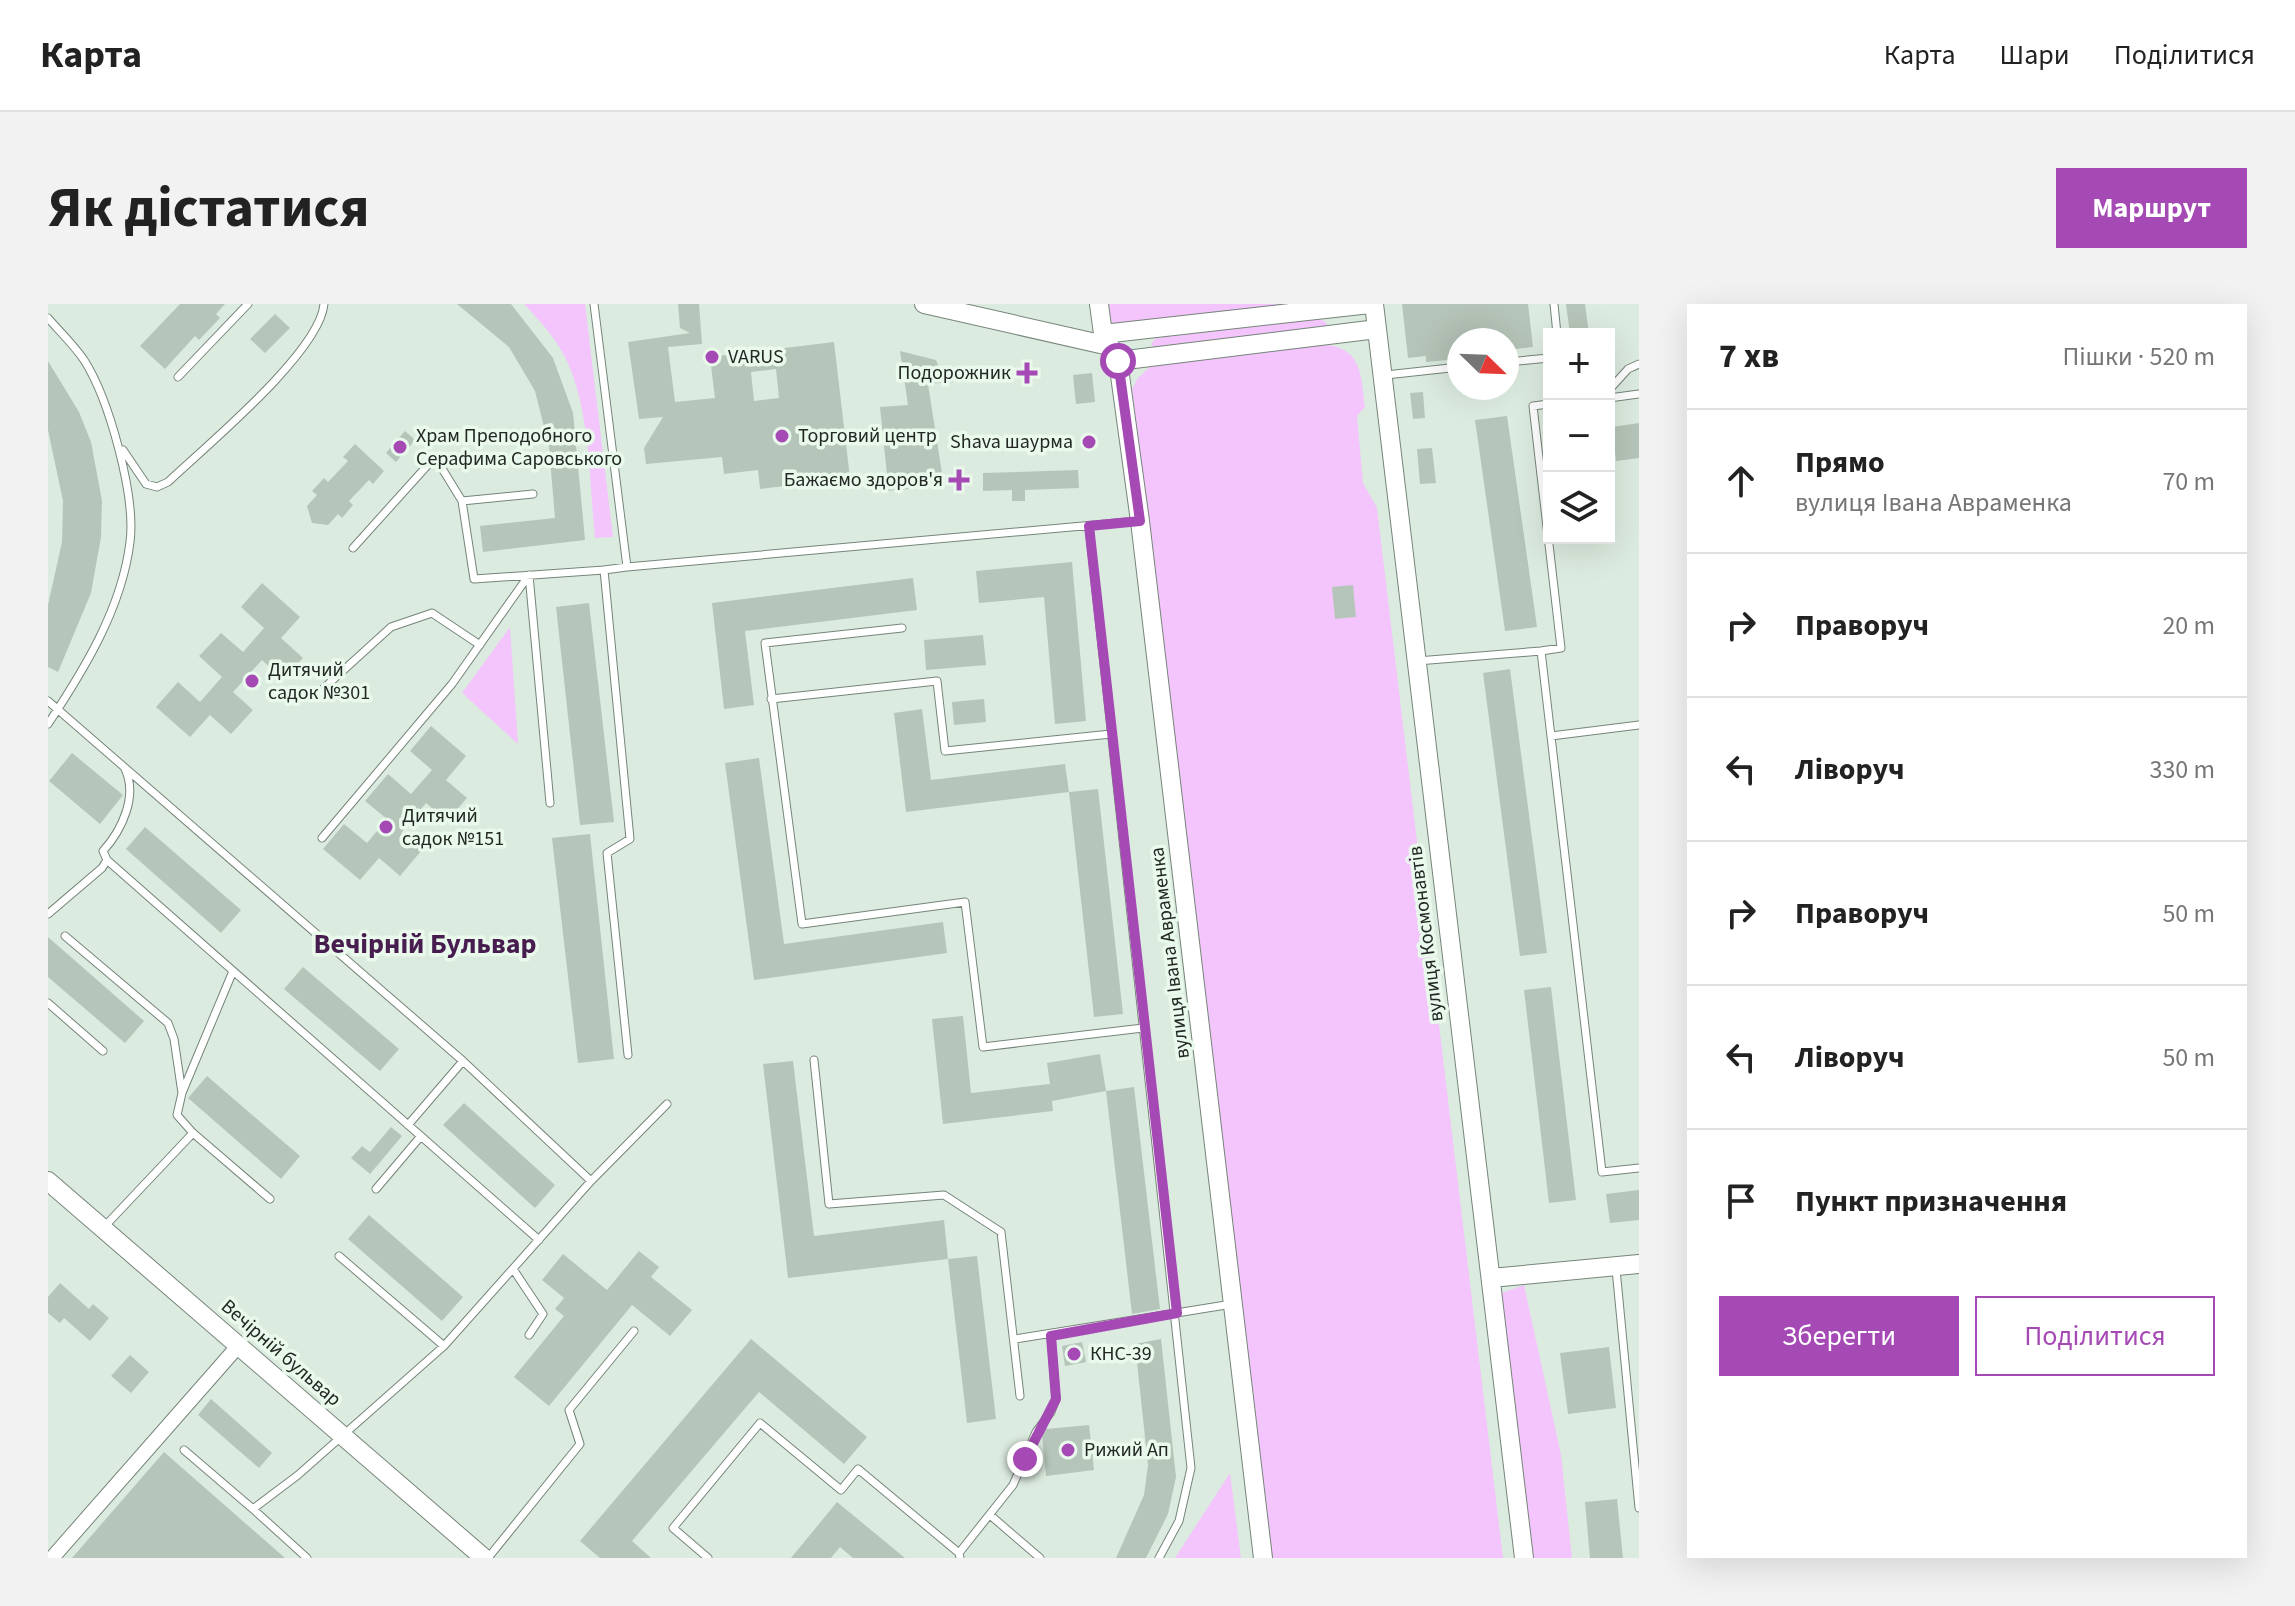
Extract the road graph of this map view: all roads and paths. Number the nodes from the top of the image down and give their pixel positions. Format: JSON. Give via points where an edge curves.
{"nodes":[{"id":1,"x":248,"y":304,"type":"edge"},
{"id":2,"x":324,"y":304,"type":"edge"},
{"id":3,"x":594,"y":304,"type":"edge"},
{"id":4,"x":924,"y":304,"type":"edge"},
{"id":5,"x":1099,"y":304,"type":"edge"},
{"id":6,"x":1372,"y":304,"type":"edge"},
{"id":7,"x":1554,"y":304,"type":"edge"},
{"id":8,"x":48,"y":318,"type":"edge"},
{"id":9,"x":1556,"y":328,"type":"edge"},
{"id":10,"x":1377,"y":329,"type":"junction"},
{"id":11,"x":1110,"y":347,"type":"junction"},
{"id":12,"x":1543,"y":359,"type":"edge"},
{"id":13,"x":1519,"y":361,"type":"edge"},
{"id":14,"x":1639,"y":364,"type":"edge"},
{"id":15,"x":1447,"y":368,"type":"edge"},
{"id":16,"x":1382,"y":375,"type":"junction"},
{"id":17,"x":178,"y":377,"type":"dead end"},
{"id":18,"x":1615,"y":383,"type":"edge"},
{"id":19,"x":1639,"y":394,"type":"edge"},
{"id":20,"x":1615,"y":397,"type":"edge"},
{"id":21,"x":1543,"y":405,"type":"edge"},
{"id":22,"x":121,"y":448,"type":"junction"},
{"id":23,"x":533,"y":494,"type":"dead end"},
{"id":24,"x":462,"y":501,"type":"junction"},
{"id":25,"x":1140,"y":521,"type":"junction"},
{"id":26,"x":1089,"y":526,"type":"junction"},
{"id":27,"x":353,"y":548,"type":"dead end"},
{"id":28,"x":627,"y":567,"type":"junction"},
{"id":29,"x":604,"y":570,"type":"junction"},
{"id":30,"x":529,"y":575,"type":"junction"},
{"id":31,"x":902,"y":628,"type":"dead end"},
{"id":32,"x":480,"y":645,"type":"junction"},
{"id":33,"x":1541,"y":651,"type":"junction"},
{"id":34,"x":1415,"y":661,"type":"junction"},
{"id":35,"x":314,"y":697,"type":"dead end"},
{"id":36,"x":771,"y":699,"type":"junction"},
{"id":37,"x":48,"y":701,"type":"edge"},
{"id":38,"x":59,"y":708,"type":"junction"},
{"id":39,"x":48,"y":724,"type":"edge"},
{"id":40,"x":1639,"y":725,"type":"edge"},
{"id":41,"x":1111,"y":734,"type":"junction"},
{"id":42,"x":1551,"y":736,"type":"junction"},
{"id":43,"x":122,"y":763,"type":"junction"},
{"id":44,"x":550,"y":803,"type":"dead end"},
{"id":45,"x":322,"y":838,"type":"dead end"},
{"id":46,"x":107,"y":860,"type":"junction"},
{"id":47,"x":48,"y":914,"type":"edge"},
{"id":48,"x":65,"y":936,"type":"dead end"},
{"id":49,"x":233,"y":971,"type":"junction"},
{"id":50,"x":48,"y":1003,"type":"edge"},
{"id":51,"x":1143,"y":1028,"type":"junction"},
{"id":52,"x":103,"y":1051,"type":"dead end"},
{"id":53,"x":628,"y":1055,"type":"dead end"},
{"id":54,"x":814,"y":1060,"type":"dead end"},
{"id":55,"x":463,"y":1061,"type":"junction"},
{"id":56,"x":182,"y":1093,"type":"junction"},
{"id":57,"x":667,"y":1104,"type":"dead end"},
{"id":58,"x":408,"y":1125,"type":"junction"},
{"id":59,"x":193,"y":1133,"type":"junction"},
{"id":60,"x":421,"y":1136,"type":"junction"},
{"id":61,"x":1639,"y":1168,"type":"edge"},
{"id":62,"x":48,"y":1181,"type":"edge"},
{"id":63,"x":591,"y":1181,"type":"junction"},
{"id":64,"x":376,"y":1189,"type":"dead end"},
{"id":65,"x":270,"y":1199,"type":"dead end"},
{"id":66,"x":102,"y":1229,"type":"junction"},
{"id":67,"x":539,"y":1240,"type":"junction"},
{"id":68,"x":339,"y":1256,"type":"dead end"},
{"id":69,"x":1639,"y":1264,"type":"edge"},
{"id":70,"x":1616,"y":1267,"type":"junction"},
{"id":71,"x":513,"y":1269,"type":"junction"},
{"id":72,"x":1491,"y":1278,"type":"junction"},
{"id":73,"x":1235,"y":1304,"type":"junction"},
{"id":74,"x":1177,"y":1313,"type":"junction"},
{"id":75,"x":634,"y":1331,"type":"dead end"},
{"id":76,"x":529,"y":1335,"type":"dead end"},
{"id":77,"x":1051,"y":1336,"type":"junction"},
{"id":78,"x":1015,"y":1339,"type":"junction"},
{"id":79,"x":239,"y":1345,"type":"junction"},
{"id":80,"x":444,"y":1346,"type":"junction"},
{"id":81,"x":1020,"y":1396,"type":"dead end"},
{"id":82,"x":343,"y":1435,"type":"junction"},
{"id":83,"x":184,"y":1450,"type":"dead end"},
{"id":84,"x":1639,"y":1508,"type":"edge"},
{"id":85,"x":253,"y":1509,"type":"junction"},
{"id":86,"x":990,"y":1515,"type":"junction"},
{"id":87,"x":959,"y":1555,"type":"edge"},
{"id":88,"x":52,"y":1558,"type":"edge"},
{"id":89,"x":307,"y":1558,"type":"edge"},
{"id":90,"x":486,"y":1558,"type":"edge"},
{"id":91,"x":708,"y":1558,"type":"edge"},
{"id":92,"x":1040,"y":1558,"type":"edge"},
{"id":93,"x":1159,"y":1558,"type":"edge"},
{"id":94,"x":1263,"y":1558,"type":"edge"},
{"id":95,"x":1524,"y":1558,"type":"edge"}],
"edges":[{"from":1,"to":17,"type":"lane"},
{"from":2,"to":22,"type":"lane","via":[[323,318],[293,362],[168,482],[146,484]]},
{"from":3,"to":28,"type":"lane"},
{"from":4,"to":11,"type":"street"},
{"from":5,"to":11,"type":"street","name":"вулиця Івана Авраменка"},
{"from":6,"to":10,"type":"street","name":"вулиця Космонавтів"},
{"from":6,"to":11,"type":"street"},
{"from":7,"to":9,"type":"lane"},
{"from":8,"to":22,"type":"lane","via":[[85,361]]},
{"from":10,"to":11,"type":"street"},
{"from":10,"to":16,"type":"street","name":"вулиця Космонавтів"},
{"from":11,"to":25,"type":"street","name":"вулиця Івана Авраменка"},
{"from":12,"to":13,"type":"lane"},
{"from":14,"to":18,"type":"lane"},
{"from":15,"to":16,"type":"lane"},
{"from":16,"to":34,"type":"street","name":"вулиця Космонавтів"},
{"from":19,"to":20,"type":"lane"},
{"from":21,"to":33,"type":"lane","via":[[1533,406],[1561,648]]},
{"from":22,"to":38,"type":"lane","via":[[131,540],[112,612]]},
{"from":23,"to":24,"type":"lane"},
{"from":24,"to":27,"type":"lane","via":[[435,457]]},
{"from":24,"to":30,"type":"lane","via":[[474,579]]},
{"from":25,"to":26,"type":"lane"},
{"from":25,"to":73,"type":"street","name":"вулиця Івана Авраменка"},
{"from":26,"to":28,"type":"lane"},
{"from":26,"to":41,"type":"lane"},
{"from":28,"to":29,"type":"lane"},
{"from":29,"to":30,"type":"lane"},
{"from":29,"to":53,"type":"lane","via":[[630,839],[607,853]]},
{"from":30,"to":32,"type":"lane"},
{"from":30,"to":44,"type":"lane"},
{"from":31,"to":36,"type":"lane","via":[[765,643]]},
{"from":32,"to":35,"type":"lane","via":[[432,613],[391,627]]},
{"from":32,"to":45,"type":"lane"},
{"from":33,"to":34,"type":"lane"},
{"from":33,"to":42,"type":"lane"},
{"from":34,"to":72,"type":"street","name":"вулиця Космонавтів"},
{"from":36,"to":41,"type":"lane","via":[[937,681],[945,751]]},
{"from":36,"to":51,"type":"lane","via":[[802,924],[965,902],[983,1047]]},
{"from":37,"to":38,"type":"lane"},
{"from":38,"to":39,"type":"lane"},
{"from":38,"to":43,"type":"lane"},
{"from":40,"to":42,"type":"lane"},
{"from":41,"to":51,"type":"lane"},
{"from":42,"to":61,"type":"lane","via":[[1602,1172]]},
{"from":43,"to":46,"type":"lane","via":[[129,797],[124,820],[103,851]]},
{"from":43,"to":55,"type":"lane"},
{"from":46,"to":47,"type":"lane"},
{"from":46,"to":49,"type":"lane"},
{"from":48,"to":56,"type":"lane","via":[[168,1023]]},
{"from":49,"to":56,"type":"lane"},
{"from":49,"to":58,"type":"lane"},
{"from":50,"to":52,"type":"lane"},
{"from":51,"to":74,"type":"lane"},
{"from":54,"to":78,"type":"lane","via":[[829,1204],[944,1195],[1001,1232]]},
{"from":55,"to":58,"type":"lane"},
{"from":55,"to":63,"type":"lane"},
{"from":56,"to":59,"type":"lane","via":[[177,1115]]},
{"from":57,"to":63,"type":"lane"},
{"from":58,"to":60,"type":"lane"},
{"from":59,"to":65,"type":"lane"},
{"from":59,"to":66,"type":"lane"},
{"from":60,"to":64,"type":"lane"},
{"from":60,"to":67,"type":"lane"},
{"from":62,"to":66,"type":"street","name":"Вечірній бульвар"},
{"from":63,"to":67,"type":"lane"},
{"from":66,"to":79,"type":"street","name":"Вечірній бульвар"},
{"from":67,"to":71,"type":"lane"},
{"from":68,"to":80,"type":"lane"},
{"from":69,"to":70,"type":"street"},
{"from":70,"to":72,"type":"street"},
{"from":70,"to":84,"type":"lane"},
{"from":71,"to":76,"type":"lane","via":[[543,1314]]},
{"from":71,"to":80,"type":"lane"},
{"from":72,"to":95,"type":"street","name":"вулиця Космонавтів"},
{"from":73,"to":74,"type":"lane"},
{"from":73,"to":94,"type":"street","name":"вулиця Івана Авраменка"},
{"from":74,"to":77,"type":"lane"},
{"from":74,"to":93,"type":"lane","via":[[1191,1468],[1179,1521]]},
{"from":75,"to":90,"type":"lane","via":[[569,1410],[580,1444]]},
{"from":77,"to":78,"type":"lane"},
{"from":77,"to":86,"type":"lane","via":[[1056,1399],[1013,1485]]},
{"from":78,"to":81,"type":"lane"},
{"from":79,"to":82,"type":"street","name":"Вечірній бульвар"},
{"from":79,"to":88,"type":"street"},
{"from":80,"to":82,"type":"lane"},
{"from":82,"to":85,"type":"lane"},
{"from":82,"to":90,"type":"street","name":"Вечірній бульвар"},
{"from":83,"to":85,"type":"lane"},
{"from":85,"to":89,"type":"lane"},
{"from":86,"to":87,"type":"lane"},
{"from":86,"to":92,"type":"lane"},
{"from":87,"to":91,"type":"lane","via":[[858,1469],[841,1490],[760,1423],[673,1528]]}]}
